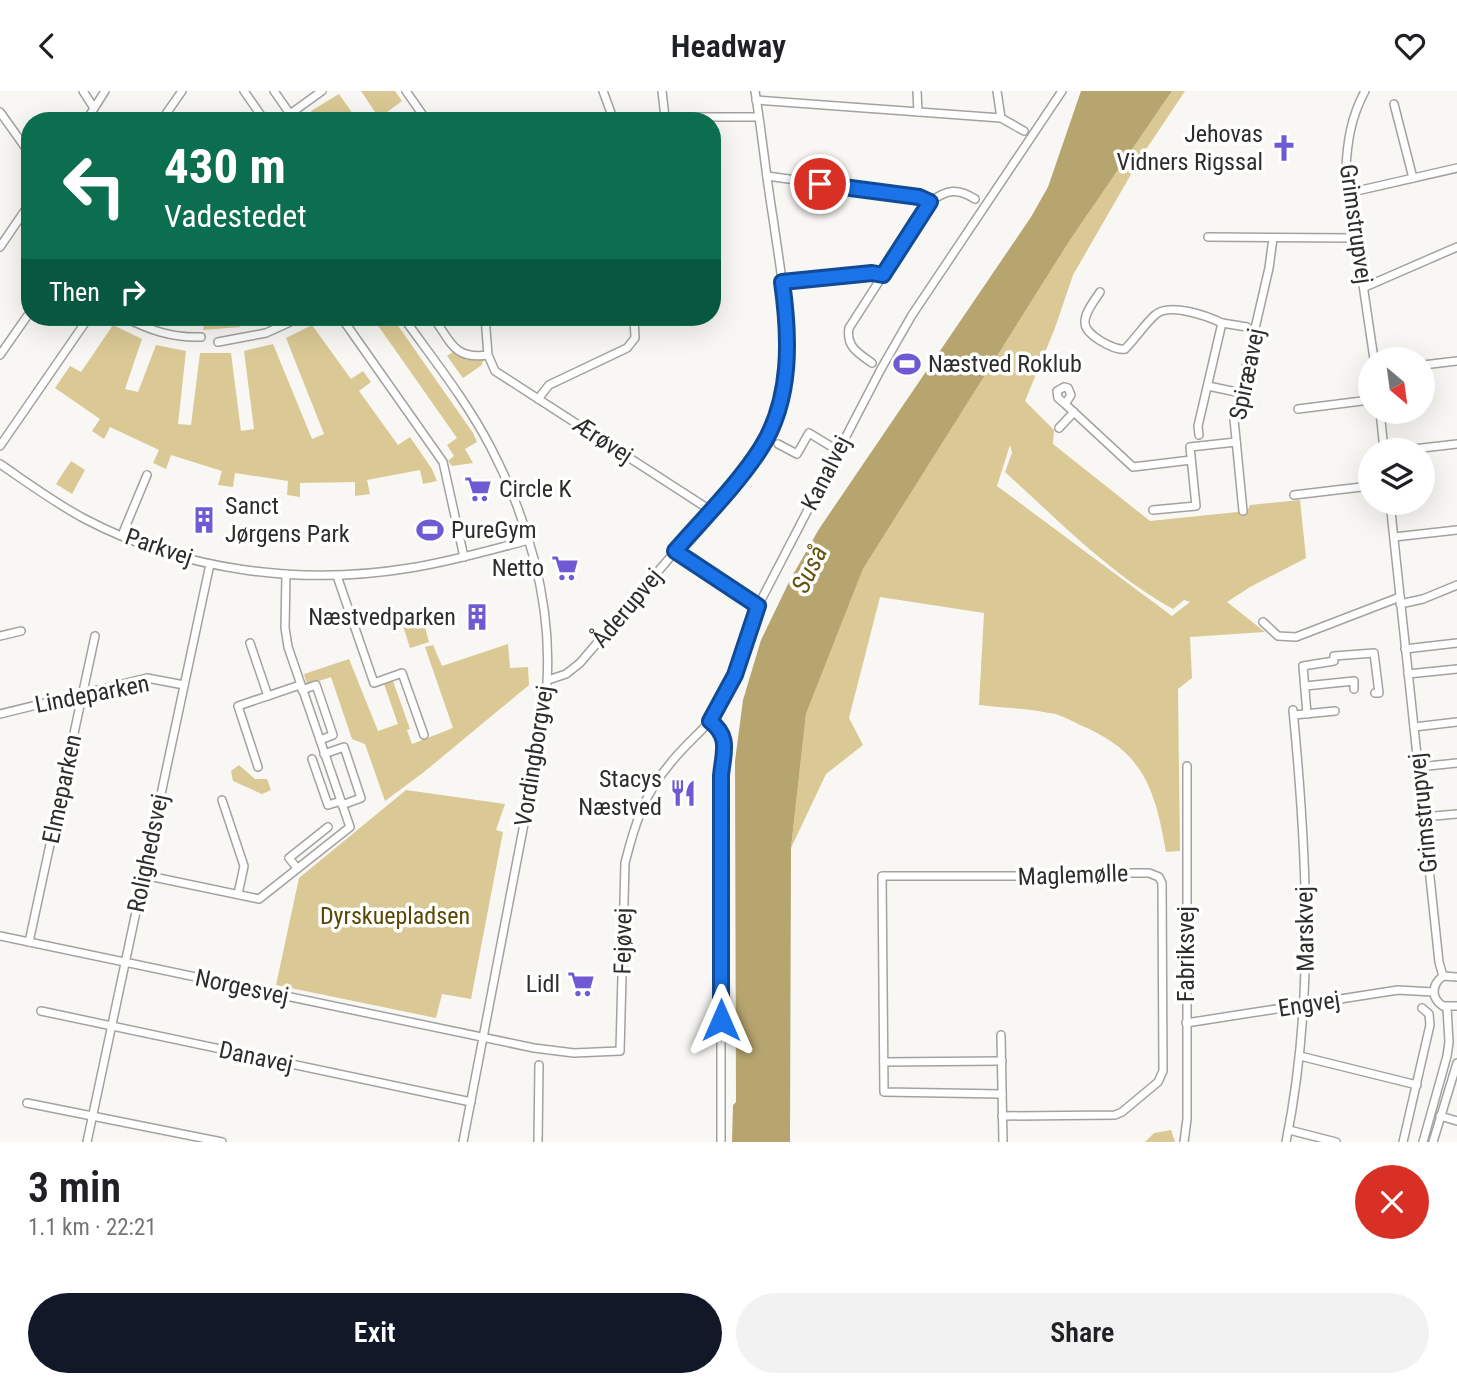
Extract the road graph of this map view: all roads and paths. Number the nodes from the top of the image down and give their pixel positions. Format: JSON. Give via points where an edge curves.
{"nodes":[{"id":1,"x":83,"y":91,"type":"edge"},
{"id":2,"x":105,"y":91,"type":"edge"},
{"id":3,"x":182,"y":91,"type":"edge"},
{"id":4,"x":244,"y":91,"type":"edge"},
{"id":5,"x":274,"y":91,"type":"edge"},
{"id":6,"x":322,"y":91,"type":"edge"},
{"id":7,"x":406,"y":91,"type":"edge"},
{"id":8,"x":603,"y":91,"type":"edge"},
{"id":9,"x":662,"y":91,"type":"edge"},
{"id":10,"x":755,"y":91,"type":"edge"},
{"id":11,"x":917,"y":91,"type":"edge"},
{"id":12,"x":997,"y":91,"type":"edge"},
{"id":13,"x":1062,"y":91,"type":"edge"},
{"id":14,"x":1364,"y":91,"type":"edge"},
{"id":15,"x":756,"y":100,"type":"junction"},
{"id":16,"x":1394,"y":104,"type":"dead end"},
{"id":17,"x":94,"y":108,"type":"junction"},
{"id":18,"x":918,"y":111,"type":"junction"},
{"id":19,"x":0,"y":112,"type":"edge"},
{"id":20,"x":92,"y":112,"type":"edge"},
{"id":21,"x":167,"y":112,"type":"edge"},
{"id":22,"x":259,"y":112,"type":"edge"},
{"id":23,"x":289,"y":112,"type":"edge"},
{"id":24,"x":299,"y":112,"type":"edge"},
{"id":25,"x":421,"y":112,"type":"edge"},
{"id":26,"x":611,"y":112,"type":"edge"},
{"id":27,"x":664,"y":112,"type":"edge"},
{"id":28,"x":721,"y":117,"type":"edge"},
{"id":29,"x":758,"y":117,"type":"junction"},
{"id":30,"x":1001,"y":118,"type":"junction"},
{"id":31,"x":1024,"y":131,"type":"dead end"},
{"id":32,"x":21,"y":141,"type":"edge"},
{"id":33,"x":1457,"y":167,"type":"edge"},
{"id":34,"x":766,"y":176,"type":"junction"},
{"id":35,"x":1413,"y":178,"type":"junction"},
{"id":36,"x":1348,"y":193,"type":"junction"},
{"id":37,"x":975,"y":199,"type":"dead end"},
{"id":38,"x":930,"y":202,"type":"junction"},
{"id":39,"x":21,"y":215,"type":"edge"},
{"id":40,"x":1208,"y":237,"type":"dead end"},
{"id":41,"x":1273,"y":238,"type":"junction"},
{"id":42,"x":1357,"y":238,"type":"junction"},
{"id":43,"x":1,"y":241,"type":"edge"},
{"id":44,"x":1457,"y":247,"type":"edge"},
{"id":45,"x":883,"y":275,"type":"junction"},
{"id":46,"x":782,"y":282,"type":"junction"},
{"id":47,"x":1365,"y":287,"type":"junction"},
{"id":48,"x":1100,"y":292,"type":"dead end"},
{"id":49,"x":1222,"y":323,"type":"junction"},
{"id":50,"x":21,"y":325,"type":"edge"},
{"id":51,"x":83,"y":326,"type":"edge"},
{"id":52,"x":145,"y":326,"type":"edge"},
{"id":53,"x":281,"y":326,"type":"edge"},
{"id":54,"x":347,"y":326,"type":"edge"},
{"id":55,"x":409,"y":326,"type":"edge"},
{"id":56,"x":440,"y":326,"type":"edge"},
{"id":57,"x":486,"y":326,"type":"edge"},
{"id":58,"x":634,"y":326,"type":"edge"},
{"id":59,"x":1247,"y":327,"type":"dead end"},
{"id":60,"x":201,"y":337,"type":"dead end"},
{"id":61,"x":218,"y":342,"type":"dead end"},
{"id":62,"x":1372,"y":347,"type":"edge"},
{"id":63,"x":0,"y":355,"type":"edge"},
{"id":64,"x":488,"y":355,"type":"junction"},
{"id":65,"x":1457,"y":361,"type":"edge"},
{"id":66,"x":872,"y":363,"type":"dead end"},
{"id":67,"x":1435,"y":364,"type":"edge"},
{"id":68,"x":1208,"y":386,"type":"junction"},
{"id":69,"x":1241,"y":393,"type":"junction"},
{"id":70,"x":538,"y":399,"type":"junction"},
{"id":71,"x":1358,"y":402,"type":"edge"},
{"id":72,"x":29,"y":404,"type":"junction"},
{"id":73,"x":1065,"y":404,"type":"dead end"},
{"id":74,"x":1298,"y":409,"type":"dead end"},
{"id":75,"x":38,"y":411,"type":"dead end"},
{"id":76,"x":1074,"y":412,"type":"junction"},
{"id":77,"x":1059,"y":428,"type":"dead end"},
{"id":78,"x":1199,"y":435,"type":"dead end"},
{"id":79,"x":1236,"y":442,"type":"junction"},
{"id":80,"x":1457,"y":444,"type":"edge"},
{"id":81,"x":778,"y":445,"type":"dead end"},
{"id":82,"x":0,"y":446,"type":"edge"},
{"id":83,"x":1435,"y":447,"type":"edge"},
{"id":84,"x":837,"y":450,"type":"junction"},
{"id":85,"x":1191,"y":460,"type":"junction"},
{"id":86,"x":0,"y":464,"type":"edge"},
{"id":87,"x":147,"y":475,"type":"dead end"},
{"id":88,"x":1358,"y":487,"type":"edge"},
{"id":89,"x":1294,"y":495,"type":"dead end"},
{"id":90,"x":710,"y":510,"type":"junction"},
{"id":91,"x":1153,"y":510,"type":"dead end"},
{"id":92,"x":1242,"y":511,"type":"dead end"},
{"id":93,"x":1391,"y":515,"type":"edge"},
{"id":94,"x":1457,"y":530,"type":"edge"},
{"id":95,"x":122,"y":535,"type":"junction"},
{"id":96,"x":1394,"y":537,"type":"junction"},
{"id":97,"x":529,"y":540,"type":"junction"},
{"id":98,"x":675,"y":551,"type":"junction"},
{"id":99,"x":464,"y":557,"type":"junction"},
{"id":100,"x":210,"y":564,"type":"junction"},
{"id":101,"x":286,"y":574,"type":"junction"},
{"id":102,"x":337,"y":576,"type":"junction"},
{"id":103,"x":1457,"y":585,"type":"edge"},
{"id":104,"x":1400,"y":601,"type":"junction"},
{"id":105,"x":758,"y":606,"type":"junction"},
{"id":106,"x":1263,"y":622,"type":"dead end"},
{"id":107,"x":21,"y":631,"type":"dead end"},
{"id":108,"x":0,"y":636,"type":"edge"},
{"id":109,"x":95,"y":636,"type":"dead end"},
{"id":110,"x":250,"y":643,"type":"dead end"},
{"id":111,"x":1457,"y":643,"type":"edge"},
{"id":112,"x":1405,"y":649,"type":"junction"},
{"id":113,"x":1457,"y":669,"type":"edge"},
{"id":114,"x":1408,"y":674,"type":"junction"},
{"id":115,"x":548,"y":680,"type":"junction"},
{"id":116,"x":184,"y":685,"type":"junction"},
{"id":117,"x":1304,"y":686,"type":"junction"},
{"id":118,"x":301,"y":687,"type":"junction"},
{"id":119,"x":1354,"y":689,"type":"dead end"},
{"id":120,"x":82,"y":693,"type":"junction"},
{"id":121,"x":1375,"y":693,"type":"dead end"},
{"id":122,"x":268,"y":696,"type":"junction"},
{"id":123,"x":1335,"y":711,"type":"dead end"},
{"id":124,"x":0,"y":713,"type":"edge"},
{"id":125,"x":1307,"y":714,"type":"junction"},
{"id":126,"x":710,"y":721,"type":"junction"},
{"id":127,"x":1457,"y":722,"type":"edge"},
{"id":128,"x":1414,"y":727,"type":"junction"},
{"id":129,"x":424,"y":735,"type":"dead end"},
{"id":130,"x":320,"y":740,"type":"junction"},
{"id":131,"x":324,"y":754,"type":"junction"},
{"id":132,"x":312,"y":759,"type":"dead end"},
{"id":133,"x":1457,"y":763,"type":"edge"},
{"id":134,"x":1186,"y":766,"type":"dead end"},
{"id":135,"x":258,"y":767,"type":"dead end"},
{"id":136,"x":1418,"y":767,"type":"junction"},
{"id":137,"x":222,"y":800,"type":"dead end"},
{"id":138,"x":341,"y":803,"type":"junction"},
{"id":139,"x":1457,"y":814,"type":"edge"},
{"id":140,"x":1423,"y":817,"type":"junction"},
{"id":141,"x":328,"y":827,"type":"dead end"},
{"id":142,"x":297,"y":868,"type":"junction"},
{"id":143,"x":144,"y":875,"type":"junction"},
{"id":144,"x":238,"y":894,"type":"junction"},
{"id":145,"x":0,"y":936,"type":"edge"},
{"id":146,"x":29,"y":942,"type":"junction"},
{"id":147,"x":125,"y":963,"type":"junction"},
{"id":148,"x":1443,"y":976,"type":"junction"},
{"id":149,"x":1457,"y":977,"type":"edge"},
{"id":150,"x":1433,"y":992,"type":"junction"},
{"id":151,"x":1305,"y":1004,"type":"junction"},
{"id":152,"x":1457,"y":1006,"type":"edge"},
{"id":153,"x":1422,"y":1007,"type":"dead end"},
{"id":154,"x":1447,"y":1008,"type":"junction"},
{"id":155,"x":41,"y":1011,"type":"dead end"},
{"id":156,"x":1186,"y":1023,"type":"junction"},
{"id":157,"x":112,"y":1026,"type":"junction"},
{"id":158,"x":1001,"y":1035,"type":"dead end"},
{"id":159,"x":484,"y":1038,"type":"junction"},
{"id":160,"x":1300,"y":1056,"type":"junction"},
{"id":161,"x":1002,"y":1061,"type":"junction"},
{"id":162,"x":884,"y":1062,"type":"junction"},
{"id":163,"x":1457,"y":1063,"type":"edge"},
{"id":164,"x":539,"y":1065,"type":"dead end"},
{"id":165,"x":1417,"y":1085,"type":"junction"},
{"id":166,"x":1002,"y":1094,"type":"junction"},
{"id":167,"x":471,"y":1102,"type":"junction"},
{"id":168,"x":27,"y":1103,"type":"dead end"},
{"id":169,"x":92,"y":1116,"type":"junction"},
{"id":170,"x":1440,"y":1116,"type":"junction"},
{"id":171,"x":1002,"y":1117,"type":"junction"},
{"id":172,"x":1457,"y":1121,"type":"edge"},
{"id":173,"x":1289,"y":1130,"type":"junction"},
{"id":174,"x":87,"y":1142,"type":"edge"},
{"id":175,"x":222,"y":1142,"type":"edge"},
{"id":176,"x":463,"y":1142,"type":"edge"},
{"id":177,"x":538,"y":1142,"type":"edge"},
{"id":178,"x":721,"y":1142,"type":"edge"},
{"id":179,"x":1003,"y":1142,"type":"edge"},
{"id":180,"x":1184,"y":1142,"type":"edge"},
{"id":181,"x":1286,"y":1142,"type":"edge"},
{"id":182,"x":1336,"y":1142,"type":"edge"},
{"id":183,"x":1403,"y":1142,"type":"edge"},
{"id":184,"x":1423,"y":1142,"type":"edge"},
{"id":185,"x":1433,"y":1142,"type":"edge"}],
"edges":[{"from":1,"to":17,"type":"street"},
{"from":2,"to":17,"type":"street"},
{"from":3,"to":21,"type":"street"},
{"from":4,"to":22,"type":"street"},
{"from":5,"to":23,"type":"street"},
{"from":6,"to":24,"type":"street"},
{"from":7,"to":25,"type":"street"},
{"from":8,"to":26,"type":"street"},
{"from":9,"to":27,"type":"street"},
{"from":10,"to":15,"type":"street","name":"Åderupvej"},
{"from":11,"to":18,"type":"street"},
{"from":12,"to":30,"type":"street"},
{"from":13,"to":84,"type":"street","name":"Kanalvej","via":[[912,315]]},
{"from":14,"to":36,"type":"street","name":"Grimstrupvej","via":[[1347,145]]},
{"from":15,"to":18,"type":"street"},
{"from":15,"to":29,"type":"street","name":"Åderupvej"},
{"from":16,"to":35,"type":"street"},
{"from":17,"to":20,"type":"street"},
{"from":18,"to":30,"type":"street"},
{"from":19,"to":32,"type":"street"},
{"from":28,"to":29,"type":"street"},
{"from":29,"to":34,"type":"street","name":"Åderupvej"},
{"from":30,"to":31,"type":"street"},
{"from":33,"to":35,"type":"street"},
{"from":34,"to":38,"type":"street"},
{"from":34,"to":46,"type":"street","name":"Åderupvej"},
{"from":35,"to":36,"type":"street"},
{"from":36,"to":42,"type":"street","name":"Grimstrupvej"},
{"from":37,"to":38,"type":"street","via":[[956,190]]},
{"from":38,"to":45,"type":"street"},
{"from":39,"to":43,"type":"street"},
{"from":40,"to":41,"type":"street"},
{"from":41,"to":42,"type":"street"},
{"from":41,"to":69,"type":"street","name":"Spiræavej"},
{"from":42,"to":47,"type":"street","name":"Grimstrupvej"},
{"from":44,"to":47,"type":"street"},
{"from":45,"to":46,"type":"street"},
{"from":45,"to":66,"type":"street","via":[[848,336],[854,351]]},
{"from":46,"to":90,"type":"street","name":"Åderupvej","via":[[787,340],[780,405],[758,453]]},
{"from":47,"to":62,"type":"street","name":"Grimstrupvej"},
{"from":48,"to":49,"type":"street","via":[[1085,326],[1114,348],[1125,349],[1162,309]]},
{"from":49,"to":59,"type":"street"},
{"from":49,"to":68,"type":"street"},
{"from":50,"to":63,"type":"street"},
{"from":51,"to":72,"type":"street"},
{"from":52,"to":60,"type":"street","via":[[163,334]]},
{"from":53,"to":61,"type":"street"},
{"from":54,"to":99,"type":"street","via":[[443,462]]},
{"from":55,"to":97,"type":"street","name":"Vordingborgvej","via":[[489,445]]},
{"from":56,"to":64,"type":"street","via":[[460,353]]},
{"from":57,"to":64,"type":"street"},
{"from":58,"to":70,"type":"street","via":[[635,338],[627,348],[549,385]]},
{"from":64,"to":70,"type":"street","name":"Ærøvej","via":[[495,371]]},
{"from":65,"to":67,"type":"street"},
{"from":68,"to":69,"type":"street"},
{"from":68,"to":78,"type":"street"},
{"from":69,"to":79,"type":"street","name":"Spiræavej","via":[[1234,419]]},
{"from":70,"to":90,"type":"street","name":"Ærøvej"},
{"from":71,"to":74,"type":"street"},
{"from":72,"to":75,"type":"street"},
{"from":72,"to":82,"type":"street"},
{"from":73,"to":76,"type":"street"},
{"from":76,"to":77,"type":"street"},
{"from":76,"to":85,"type":"street","via":[[1133,467]]},
{"from":79,"to":85,"type":"street","via":[[1190,447]]},
{"from":79,"to":92,"type":"street","name":"Spiræavej"},
{"from":80,"to":83,"type":"street"},
{"from":81,"to":84,"type":"street","via":[[797,454],[809,433]]},
{"from":84,"to":105,"type":"street","name":"Kanalvej"},
{"from":85,"to":91,"type":"street","via":[[1196,506]]},
{"from":86,"to":95,"type":"street","name":"Parkvej","via":[[85,519]]},
{"from":87,"to":95,"type":"street"},
{"from":88,"to":89,"type":"street"},
{"from":90,"to":98,"type":"street","name":"Åderupvej"},
{"from":93,"to":96,"type":"street","name":"Grimstrupvej"},
{"from":94,"to":96,"type":"street"},
{"from":95,"to":100,"type":"street","name":"Parkvej"},
{"from":96,"to":104,"type":"street","name":"Grimstrupvej"},
{"from":97,"to":99,"type":"street","name":"Parkvej"},
{"from":97,"to":115,"type":"street","name":"Vordingborgvej","via":[[540,584]]},
{"from":98,"to":105,"type":"street"},
{"from":98,"to":115,"type":"street","name":"Åderupvej","via":[[580,663]]},
{"from":99,"to":102,"type":"street","name":"Parkvej"},
{"from":100,"to":101,"type":"street","name":"Parkvej"},
{"from":100,"to":116,"type":"street","name":"Rolighedsvej"},
{"from":101,"to":102,"type":"street","name":"Parkvej"},
{"from":101,"to":118,"type":"street","via":[[285,628]]},
{"from":102,"to":129,"type":"street","via":[[374,683],[402,673]]},
{"from":103,"to":104,"type":"street","via":[[1423,599]]},
{"from":104,"to":106,"type":"street","via":[[1296,637],[1278,636]]},
{"from":104,"to":112,"type":"street","name":"Grimstrupvej"},
{"from":105,"to":126,"type":"street","name":"Kanalvej","via":[[735,675]]},
{"from":107,"to":108,"type":"street"},
{"from":109,"to":120,"type":"street","name":"Elmeparken"},
{"from":110,"to":122,"type":"street"},
{"from":111,"to":112,"type":"street"},
{"from":112,"to":114,"type":"street","name":"Grimstrupvej"},
{"from":113,"to":114,"type":"street"},
{"from":114,"to":128,"type":"street","name":"Grimstrupvej"},
{"from":115,"to":159,"type":"street","name":"Vordingborgvej"},
{"from":116,"to":120,"type":"street","name":"Lindeparken","via":[[146,678]]},
{"from":116,"to":143,"type":"street","name":"Rolighedsvej"},
{"from":117,"to":119,"type":"street","via":[[1354,681]]},
{"from":117,"to":121,"type":"street","via":[[1303,666],[1334,661],[1335,656],[1374,653],[1379,693]]},
{"from":117,"to":125,"type":"street"},
{"from":118,"to":122,"type":"street"},
{"from":118,"to":130,"type":"street"},
{"from":118,"to":130,"type":"street","via":[[316,685],[333,735]]},
{"from":120,"to":124,"type":"street","name":"Lindeparken"},
{"from":120,"to":146,"type":"street","name":"Elmeparken"},
{"from":122,"to":135,"type":"street","via":[[238,706]]},
{"from":123,"to":125,"type":"street","name":"Marskvej"},
{"from":125,"to":151,"type":"street","name":"Marskvej","via":[[1294,713],[1307,939]]},
{"from":126,"to":159,"type":"street","name":"Fejøvej","via":[[653,786],[632,834],[625,863],[620,1051],[574,1053]]},
{"from":126,"to":178,"type":"street","via":[[724,738]]},
{"from":127,"to":128,"type":"street"},
{"from":128,"to":136,"type":"street","name":"Grimstrupvej"},
{"from":130,"to":131,"type":"street"},
{"from":131,"to":138,"type":"street"},
{"from":131,"to":138,"type":"street","via":[[344,747],[362,798]]},
{"from":132,"to":138,"type":"street","via":[[328,805]]},
{"from":133,"to":136,"type":"street"},
{"from":134,"to":156,"type":"street","name":"Fabriksvej"},
{"from":136,"to":140,"type":"street","name":"Grimstrupvej"},
{"from":137,"to":144,"type":"street","via":[[244,866]]},
{"from":138,"to":142,"type":"street","via":[[350,827]]},
{"from":139,"to":140,"type":"street"},
{"from":140,"to":148,"type":"street","name":"Grimstrupvej"},
{"from":141,"to":142,"type":"street","via":[[289,858]]},
{"from":142,"to":144,"type":"street","via":[[259,899]]},
{"from":143,"to":144,"type":"street"},
{"from":143,"to":147,"type":"street","name":"Rolighedsvej"},
{"from":145,"to":146,"type":"street","name":"Norgesvej"},
{"from":146,"to":147,"type":"street","name":"Norgesvej"},
{"from":147,"to":157,"type":"street","name":"Rolighedsvej"},
{"from":147,"to":159,"type":"street","name":"Norgesvej"},
{"from":148,"to":149,"type":"street"},
{"from":148,"to":150,"type":"street"},
{"from":150,"to":151,"type":"street","name":"Engvej","via":[[1398,990]]},
{"from":150,"to":154,"type":"street"},
{"from":151,"to":156,"type":"street","name":"Engvej"},
{"from":151,"to":160,"type":"street","name":"Marskvej"},
{"from":152,"to":154,"type":"street"},
{"from":153,"to":165,"type":"street","via":[[1429,1014],[1430,1025]]},
{"from":154,"to":184,"type":"street","via":[[1447,1056]]},
{"from":155,"to":157,"type":"street","name":"Danavej"},
{"from":156,"to":180,"type":"street","name":"Fabriksvej"},
{"from":157,"to":167,"type":"street","name":"Danavej"},
{"from":157,"to":169,"type":"street","name":"Rolighedsvej"},
{"from":158,"to":161,"type":"street"},
{"from":159,"to":167,"type":"street","name":"Vordingborgvej"},
{"from":160,"to":165,"type":"street"},
{"from":160,"to":173,"type":"street","name":"Marskvej"},
{"from":161,"to":162,"type":"street"},
{"from":161,"to":166,"type":"street"},
{"from":162,"to":166,"type":"street","name":"Maglemølle","via":[[884,1092]]},
{"from":162,"to":171,"type":"street","name":"Maglemølle","via":[[882,876],[1149,873],[1159,877],[1163,883],[1163,1071],[1158,1082],[1115,1115]]},
{"from":163,"to":170,"type":"street"},
{"from":164,"to":177,"type":"street"},
{"from":165,"to":183,"type":"street"},
{"from":166,"to":171,"type":"street"},
{"from":167,"to":176,"type":"street","name":"Vordingborgvej"},
{"from":168,"to":169,"type":"street"},
{"from":169,"to":174,"type":"street","name":"Rolighedsvej"},
{"from":169,"to":175,"type":"street"},
{"from":170,"to":172,"type":"street"},
{"from":170,"to":185,"type":"street"},
{"from":171,"to":179,"type":"street"},
{"from":173,"to":181,"type":"street","name":"Marskvej"},
{"from":173,"to":182,"type":"street"}]}
